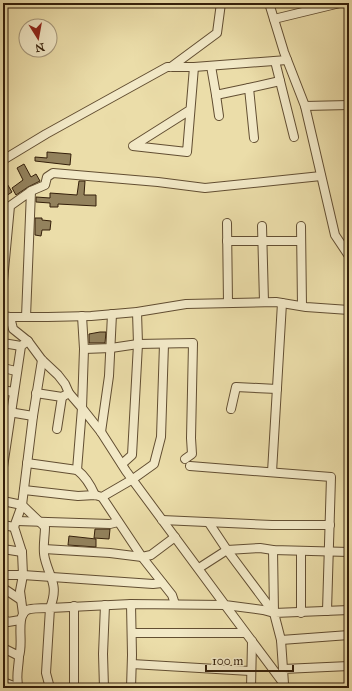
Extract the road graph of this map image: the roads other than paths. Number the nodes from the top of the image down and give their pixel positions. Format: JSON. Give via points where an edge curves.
{"nodes":[{"id":1,"x":221,"y":3,"type":"edge"},
{"id":2,"x":269,"y":3,"type":"edge"},
{"id":3,"x":340,"y":3,"type":"edge"},
{"id":4,"x":274,"y":19,"type":"junction"},
{"id":5,"x":287,"y":60,"type":"junction"},
{"id":6,"x":275,"y":61,"type":"junction"},
{"id":7,"x":211,"y":66,"type":"junction"},
{"id":8,"x":171,"y":67,"type":"junction"},
{"id":9,"x":194,"y":67,"type":"junction"},
{"id":10,"x":280,"y":82,"type":"junction"},
{"id":11,"x":249,"y":88,"type":"junction"},
{"id":12,"x":216,"y":95,"type":"junction"},
{"id":13,"x":349,"y":105,"type":"edge"},
{"id":14,"x":305,"y":106,"type":"junction"},
{"id":15,"x":190,"y":110,"type":"junction"},
{"id":16,"x":219,"y":116,"type":"dead end"},
{"id":17,"x":294,"y":137,"type":"dead end"},
{"id":18,"x":254,"y":138,"type":"dead end"},
{"id":19,"x":3,"y":160,"type":"edge"},
{"id":20,"x":321,"y":176,"type":"junction"},
{"id":21,"x":31,"y":191,"type":"junction"},
{"id":22,"x":6,"y":208,"type":"edge"},
{"id":23,"x":227,"y":223,"type":"dead end"},
{"id":24,"x":262,"y":226,"type":"dead end"},
{"id":25,"x":301,"y":226,"type":"dead end"},
{"id":26,"x":227,"y":241,"type":"junction"},
{"id":27,"x":301,"y":241,"type":"junction"},
{"id":28,"x":262,"y":242,"type":"junction"},
{"id":29,"x":349,"y":256,"type":"edge"},
{"id":30,"x":3,"y":280,"type":"edge"},
{"id":31,"x":264,"y":302,"type":"junction"},
{"id":32,"x":228,"y":303,"type":"junction"},
{"id":33,"x":282,"y":303,"type":"junction"},
{"id":34,"x":302,"y":306,"type":"junction"},
{"id":35,"x":349,"y":310,"type":"edge"},
{"id":36,"x":137,"y":312,"type":"junction"},
{"id":37,"x":112,"y":314,"type":"junction"},
{"id":38,"x":82,"y":316,"type":"junction"},
{"id":39,"x":6,"y":317,"type":"edge"},
{"id":40,"x":26,"y":317,"type":"junction"},
{"id":41,"x":3,"y":343,"type":"edge"},
{"id":42,"x":24,"y":344,"type":"junction"},
{"id":43,"x":138,"y":344,"type":"junction"},
{"id":44,"x":164,"y":344,"type":"junction"},
{"id":45,"x":112,"y":348,"type":"junction"},
{"id":46,"x":84,"y":349,"type":"junction"},
{"id":47,"x":42,"y":360,"type":"junction"},
{"id":48,"x":3,"y":368,"type":"edge"},
{"id":49,"x":16,"y":371,"type":"junction"},
{"id":50,"x":277,"y":389,"type":"junction"},
{"id":51,"x":3,"y":390,"type":"edge"},
{"id":52,"x":13,"y":392,"type":"junction"},
{"id":53,"x":36,"y":393,"type":"junction"},
{"id":54,"x":65,"y":395,"type":"junction"},
{"id":55,"x":82,"y":408,"type":"junction"},
{"id":56,"x":231,"y":410,"type":"dead end"},
{"id":57,"x":7,"y":412,"type":"edge"},
{"id":58,"x":33,"y":416,"type":"junction"},
{"id":59,"x":57,"y":429,"type":"dead end"},
{"id":60,"x":6,"y":432,"type":"edge"},
{"id":61,"x":101,"y":432,"type":"junction"},
{"id":62,"x":4,"y":454,"type":"edge"},
{"id":63,"x":27,"y":463,"type":"junction"},
{"id":64,"x":122,"y":464,"type":"junction"},
{"id":65,"x":3,"y":467,"type":"edge"},
{"id":66,"x":77,"y":470,"type":"junction"},
{"id":67,"x":272,"y":472,"type":"junction"},
{"id":68,"x":133,"y":480,"type":"junction"},
{"id":69,"x":24,"y":490,"type":"junction"},
{"id":70,"x":98,"y":496,"type":"junction"},
{"id":71,"x":3,"y":501,"type":"edge"},
{"id":72,"x":22,"y":505,"type":"junction"},
{"id":73,"x":162,"y":520,"type":"junction"},
{"id":74,"x":39,"y":521,"type":"junction"},
{"id":75,"x":118,"y":522,"type":"junction"},
{"id":76,"x":210,"y":523,"type":"junction"},
{"id":77,"x":3,"y":524,"type":"edge"},
{"id":78,"x":15,"y":524,"type":"junction"},
{"id":79,"x":330,"y":525,"type":"junction"},
{"id":80,"x":175,"y":537,"type":"junction"},
{"id":81,"x":3,"y":549,"type":"edge"},
{"id":82,"x":44,"y":549,"type":"junction"},
{"id":83,"x":227,"y":550,"type":"junction"},
{"id":84,"x":273,"y":550,"type":"junction"},
{"id":85,"x":301,"y":551,"type":"junction"},
{"id":86,"x":22,"y":552,"type":"junction"},
{"id":87,"x":329,"y":552,"type":"junction"},
{"id":88,"x":349,"y":552,"type":"edge"},
{"id":89,"x":142,"y":556,"type":"junction"},
{"id":90,"x":199,"y":568,"type":"junction"},
{"id":91,"x":3,"y":575,"type":"edge"},
{"id":92,"x":22,"y":575,"type":"junction"},
{"id":93,"x":53,"y":578,"type":"junction"},
{"id":94,"x":162,"y":583,"type":"junction"},
{"id":95,"x":3,"y":588,"type":"edge"},
{"id":96,"x":21,"y":600,"type":"junction"},
{"id":97,"x":131,"y":604,"type":"junction"},
{"id":98,"x":175,"y":604,"type":"junction"},
{"id":99,"x":105,"y":605,"type":"junction"},
{"id":100,"x":225,"y":605,"type":"junction"},
{"id":101,"x":74,"y":606,"type":"junction"},
{"id":102,"x":50,"y":608,"type":"junction"},
{"id":103,"x":349,"y":610,"type":"edge"},
{"id":104,"x":327,"y":611,"type":"junction"},
{"id":105,"x":274,"y":613,"type":"junction"},
{"id":106,"x":301,"y":613,"type":"junction"},
{"id":107,"x":22,"y":617,"type":"junction"},
{"id":108,"x":3,"y":619,"type":"edge"},
{"id":109,"x":132,"y":633,"type":"junction"},
{"id":110,"x":245,"y":633,"type":"junction"},
{"id":111,"x":349,"y":635,"type":"edge"},
{"id":112,"x":280,"y":640,"type":"junction"},
{"id":113,"x":252,"y":641,"type":"junction"},
{"id":114,"x":3,"y":648,"type":"edge"},
{"id":115,"x":19,"y":656,"type":"junction"},
{"id":116,"x":132,"y":664,"type":"junction"},
{"id":117,"x":349,"y":666,"type":"edge"},
{"id":118,"x":283,"y":669,"type":"junction"},
{"id":119,"x":250,"y":671,"type":"junction"},
{"id":120,"x":3,"y":682,"type":"edge"},
{"id":121,"x":285,"y":687,"type":"edge"},
{"id":122,"x":19,"y":688,"type":"edge"},
{"id":123,"x":50,"y":688,"type":"edge"},
{"id":124,"x":74,"y":688,"type":"edge"},
{"id":125,"x":104,"y":688,"type":"edge"},
{"id":126,"x":131,"y":688,"type":"edge"},
{"id":127,"x":251,"y":688,"type":"edge"}],
"edges":[{"from":1,"to":8,"type":"street","via":[[217,33]]},
{"from":2,"to":4,"type":"street"},
{"from":3,"to":4,"type":"street"},
{"from":4,"to":5,"type":"street"},
{"from":5,"to":6,"type":"street"},
{"from":5,"to":14,"type":"street"},
{"from":6,"to":7,"type":"street"},
{"from":6,"to":10,"type":"street"},
{"from":7,"to":9,"type":"street"},
{"from":7,"to":12,"type":"street"},
{"from":8,"to":9,"type":"street"},
{"from":8,"to":19,"type":"street"},
{"from":9,"to":15,"type":"street"},
{"from":10,"to":11,"type":"street"},
{"from":10,"to":17,"type":"street"},
{"from":11,"to":12,"type":"street"},
{"from":11,"to":18,"type":"street"},
{"from":12,"to":16,"type":"street"},
{"from":13,"to":14,"type":"street"},
{"from":14,"to":20,"type":"street"},
{"from":15,"to":15,"type":"street","via":[[187,152],[133,146],[165,126]]},
{"from":20,"to":21,"type":"street","via":[[206,188],[53,173],[47,177],[45,185]]},
{"from":20,"to":29,"type":"street","via":[[335,235]]},
{"from":21,"to":22,"type":"street"},
{"from":21,"to":40,"type":"street"},
{"from":22,"to":30,"type":"street"},
{"from":23,"to":26,"type":"street"},
{"from":24,"to":28,"type":"street"},
{"from":25,"to":27,"type":"street"},
{"from":26,"to":28,"type":"street"},
{"from":26,"to":32,"type":"street"},
{"from":27,"to":28,"type":"street"},
{"from":27,"to":34,"type":"street"},
{"from":28,"to":31,"type":"street"},
{"from":31,"to":32,"type":"street"},
{"from":31,"to":33,"type":"street"},
{"from":32,"to":36,"type":"street","via":[[186,304]]},
{"from":33,"to":34,"type":"street"},
{"from":33,"to":50,"type":"street"},
{"from":34,"to":35,"type":"street"},
{"from":36,"to":37,"type":"street"},
{"from":36,"to":43,"type":"street"},
{"from":37,"to":38,"type":"street"},
{"from":37,"to":45,"type":"street"},
{"from":38,"to":40,"type":"street"},
{"from":38,"to":46,"type":"street"},
{"from":39,"to":40,"type":"street"},
{"from":39,"to":42,"type":"street"},
{"from":41,"to":42,"type":"street"},
{"from":42,"to":47,"type":"street"},
{"from":42,"to":49,"type":"street"},
{"from":43,"to":44,"type":"street"},
{"from":43,"to":45,"type":"street"},
{"from":43,"to":64,"type":"street","via":[[132,455]]},
{"from":44,"to":67,"type":"street","via":[[193,343],[192,454],[188,462]]},
{"from":44,"to":68,"type":"street","via":[[161,437],[154,464]]},
{"from":45,"to":46,"type":"street"},
{"from":45,"to":61,"type":"street"},
{"from":46,"to":55,"type":"street"},
{"from":47,"to":53,"type":"street"},
{"from":47,"to":54,"type":"street","via":[[65,384]]},
{"from":48,"to":49,"type":"street"},
{"from":49,"to":52,"type":"street"},
{"from":50,"to":56,"type":"street","via":[[236,387]]},
{"from":50,"to":67,"type":"street"},
{"from":51,"to":52,"type":"street"},
{"from":52,"to":57,"type":"street"},
{"from":53,"to":54,"type":"street"},
{"from":53,"to":58,"type":"street"},
{"from":54,"to":55,"type":"street"},
{"from":54,"to":59,"type":"street"},
{"from":55,"to":61,"type":"street"},
{"from":55,"to":66,"type":"street"},
{"from":57,"to":58,"type":"street"},
{"from":57,"to":60,"type":"street"},
{"from":58,"to":63,"type":"street"},
{"from":60,"to":62,"type":"street"},
{"from":61,"to":64,"type":"street"},
{"from":62,"to":65,"type":"street"},
{"from":63,"to":66,"type":"street"},
{"from":63,"to":69,"type":"street"},
{"from":64,"to":68,"type":"street"},
{"from":66,"to":70,"type":"street"},
{"from":67,"to":79,"type":"street","via":[[331,477]]},
{"from":68,"to":70,"type":"street"},
{"from":68,"to":73,"type":"street"},
{"from":69,"to":70,"type":"street"},
{"from":69,"to":72,"type":"street"},
{"from":70,"to":75,"type":"street"},
{"from":71,"to":72,"type":"street"},
{"from":72,"to":74,"type":"street"},
{"from":72,"to":78,"type":"street"},
{"from":73,"to":76,"type":"street"},
{"from":73,"to":80,"type":"street"},
{"from":74,"to":75,"type":"street","via":[[110,524]]},
{"from":74,"to":78,"type":"street"},
{"from":74,"to":82,"type":"street","via":[[45,527]]},
{"from":75,"to":89,"type":"street"},
{"from":76,"to":79,"type":"street"},
{"from":76,"to":83,"type":"street"},
{"from":77,"to":78,"type":"street"},
{"from":78,"to":86,"type":"street"},
{"from":79,"to":87,"type":"street"},
{"from":80,"to":89,"type":"street","via":[[151,555]]},
{"from":80,"to":90,"type":"street"},
{"from":81,"to":86,"type":"street"},
{"from":82,"to":89,"type":"street"},
{"from":82,"to":93,"type":"street","via":[[44,558]]},
{"from":83,"to":84,"type":"street"},
{"from":83,"to":90,"type":"street"},
{"from":83,"to":105,"type":"street"},
{"from":84,"to":85,"type":"street"},
{"from":84,"to":105,"type":"street"},
{"from":85,"to":87,"type":"street"},
{"from":85,"to":106,"type":"street"},
{"from":86,"to":92,"type":"street"},
{"from":87,"to":88,"type":"street"},
{"from":87,"to":104,"type":"street"},
{"from":89,"to":94,"type":"street"},
{"from":90,"to":100,"type":"street"},
{"from":91,"to":92,"type":"street"},
{"from":92,"to":93,"type":"street"},
{"from":92,"to":96,"type":"street"},
{"from":93,"to":94,"type":"street"},
{"from":93,"to":102,"type":"street","via":[[54,597]]},
{"from":94,"to":98,"type":"street","via":[[172,595]]},
{"from":95,"to":96,"type":"street"},
{"from":96,"to":107,"type":"street"},
{"from":97,"to":98,"type":"street"},
{"from":97,"to":99,"type":"street"},
{"from":97,"to":109,"type":"street"},
{"from":98,"to":100,"type":"street"},
{"from":99,"to":101,"type":"street"},
{"from":99,"to":125,"type":"street","via":[[102,654]]},
{"from":100,"to":105,"type":"street"},
{"from":100,"to":110,"type":"street"},
{"from":101,"to":102,"type":"street"},
{"from":101,"to":124,"type":"street"},
{"from":102,"to":107,"type":"street","via":[[28,609]]},
{"from":102,"to":123,"type":"street","via":[[46,673]]},
{"from":103,"to":104,"type":"street"},
{"from":104,"to":106,"type":"street"},
{"from":105,"to":106,"type":"street"},
{"from":105,"to":112,"type":"street"},
{"from":107,"to":108,"type":"street","via":[[8,622]]},
{"from":107,"to":115,"type":"street"},
{"from":109,"to":110,"type":"street"},
{"from":109,"to":116,"type":"street"},
{"from":110,"to":113,"type":"street"},
{"from":111,"to":112,"type":"street"},
{"from":112,"to":118,"type":"street"},
{"from":113,"to":119,"type":"street"},
{"from":113,"to":121,"type":"street"},
{"from":114,"to":115,"type":"street"},
{"from":115,"to":122,"type":"street"},
{"from":116,"to":119,"type":"street"},
{"from":116,"to":126,"type":"street"},
{"from":117,"to":118,"type":"street"},
{"from":118,"to":121,"type":"street"},
{"from":119,"to":127,"type":"street"},
{"from":120,"to":122,"type":"street"}]}
